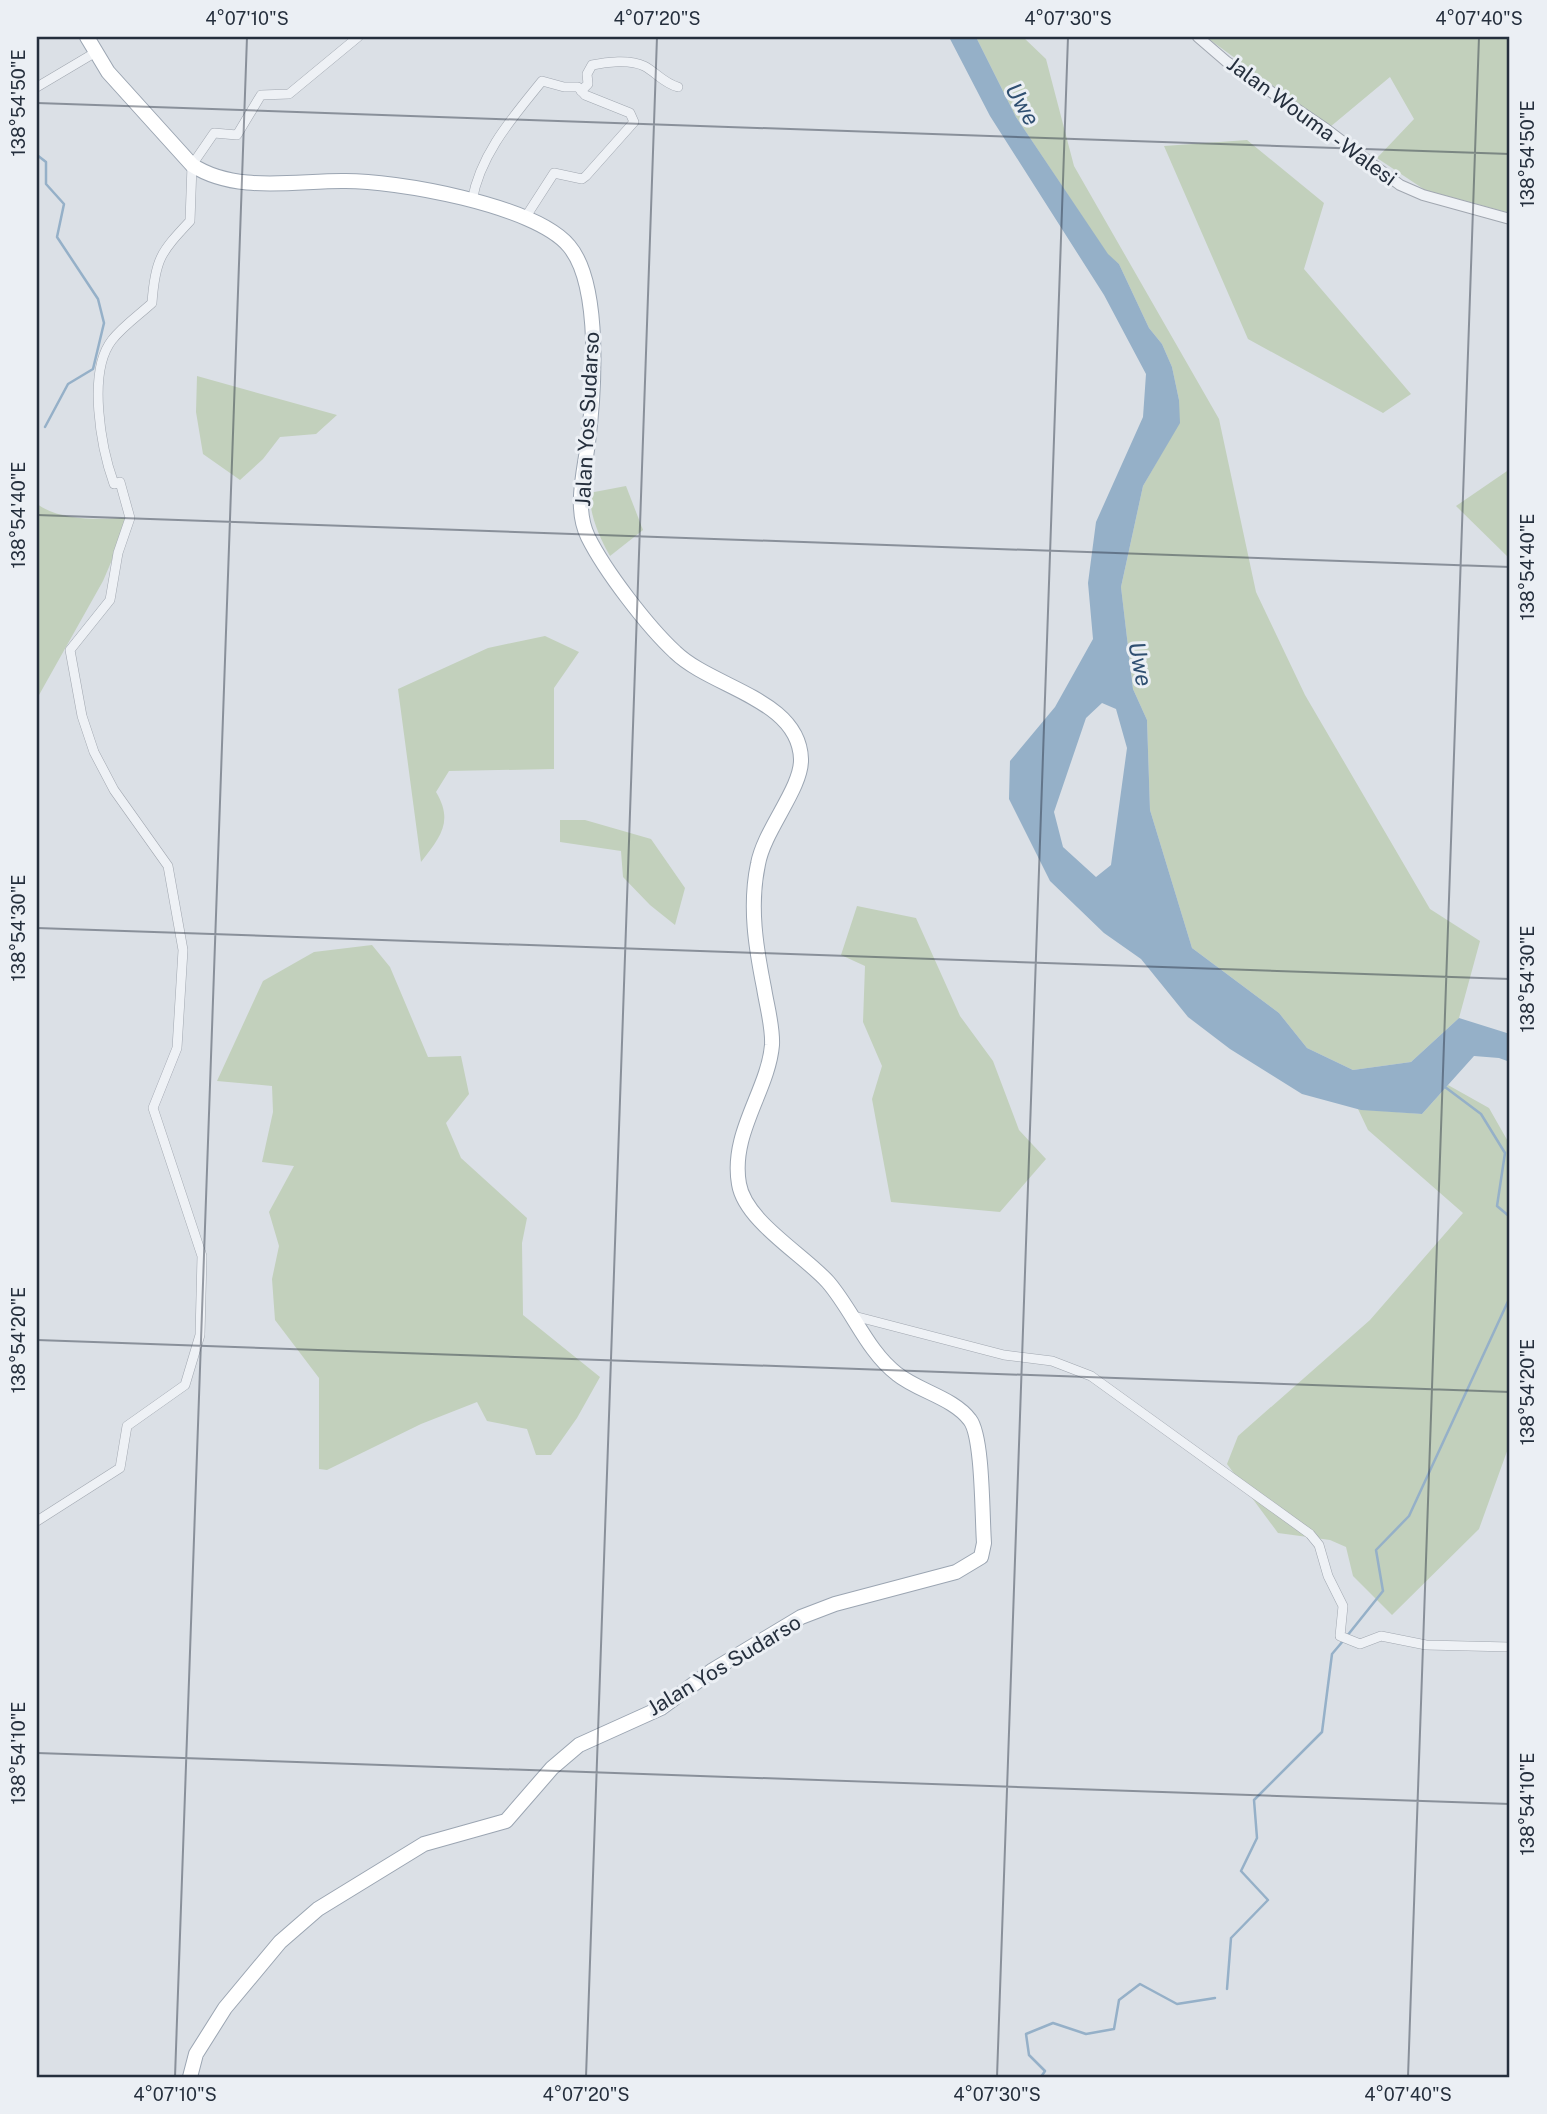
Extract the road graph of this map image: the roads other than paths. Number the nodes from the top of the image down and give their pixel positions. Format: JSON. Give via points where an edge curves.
{"nodes":[{"id":1,"x":87,"y":37,"type":"edge"},
{"id":2,"x":358,"y":37,"type":"edge"},
{"id":3,"x":1198,"y":37,"type":"edge"},
{"id":4,"x":96,"y":52,"type":"junction"},
{"id":5,"x":37,"y":87,"type":"edge"},
{"id":6,"x":678,"y":87,"type":"dead end"},
{"id":7,"x":581,"y":91,"type":"junction"},
{"id":8,"x":192,"y":165,"type":"junction"},
{"id":9,"x":472,"y":201,"type":"junction"},
{"id":10,"x":525,"y":218,"type":"junction"},
{"id":11,"x":1510,"y":219,"type":"edge"},
{"id":12,"x":854,"y":1316,"type":"junction"},
{"id":13,"x":37,"y":1521,"type":"edge"},
{"id":14,"x":1510,"y":1647,"type":"edge"},
{"id":15,"x":190,"y":2077,"type":"edge"}],
"edges":[{"from":1,"to":4,"type":"main road","name":"Jalan Yos Sudarso"},
{"from":2,"to":8,"type":"street","via":[[289,94],[261,95],[237,135],[214,133]]},
{"from":3,"to":11,"type":"street","name":"Jalan Wouma - Walesi","via":[[1400,186]]},
{"from":4,"to":5,"type":"street"},
{"from":4,"to":8,"type":"main road","name":"Jalan Yos Sudarso","via":[[108,72]]},
{"from":6,"to":7,"type":"street","via":[[643,65],[616,63],[592,65]]},
{"from":7,"to":9,"type":"street","via":[[542,80],[495,142],[475,181]]},
{"from":7,"to":10,"type":"street","via":[[631,113],[634,122],[582,179],[554,173]]},
{"from":8,"to":9,"type":"main road","name":"Jalan Yos Sudarso","via":[[234,182],[349,180]]},
{"from":8,"to":13,"type":"street","via":[[190,220],[155,268],[152,303],[111,341],[97,375],[106,463],[114,484],[120,482],[130,518],[110,600],[70,650],[94,752],[114,790],[169,866],[183,950],[177,1048],[153,1108],[202,1256],[200,1335],[185,1385],[127,1426],[120,1468]]},
{"from":9,"to":10,"type":"main road","name":"Jalan Yos Sudarso"},
{"from":10,"to":12,"type":"main road","name":"Jalan Yos Sudarso","via":[[554,233],[573,250],[586,283],[593,369],[580,510],[589,541],[674,652],[769,708],[785,720],[799,743],[797,779],[765,839],[758,863],[755,943],[772,1043],[744,1131],[738,1181],[751,1210],[826,1281]]},
{"from":12,"to":14,"type":"street","via":[[1004,1355],[1052,1361],[1105,1384],[1310,1534],[1343,1606],[1339,1633],[1344,1639],[1360,1644],[1381,1636],[1426,1645]]},
{"from":12,"to":15,"type":"main road","name":"Jalan Yos Sudarso","via":[[874,1350],[898,1375],[959,1410],[971,1422],[977,1438],[981,1556],[956,1572],[801,1617],[660,1708],[579,1745],[552,1768],[506,1821],[424,1844],[318,1909],[280,1942],[225,2008],[196,2054]]}]}
